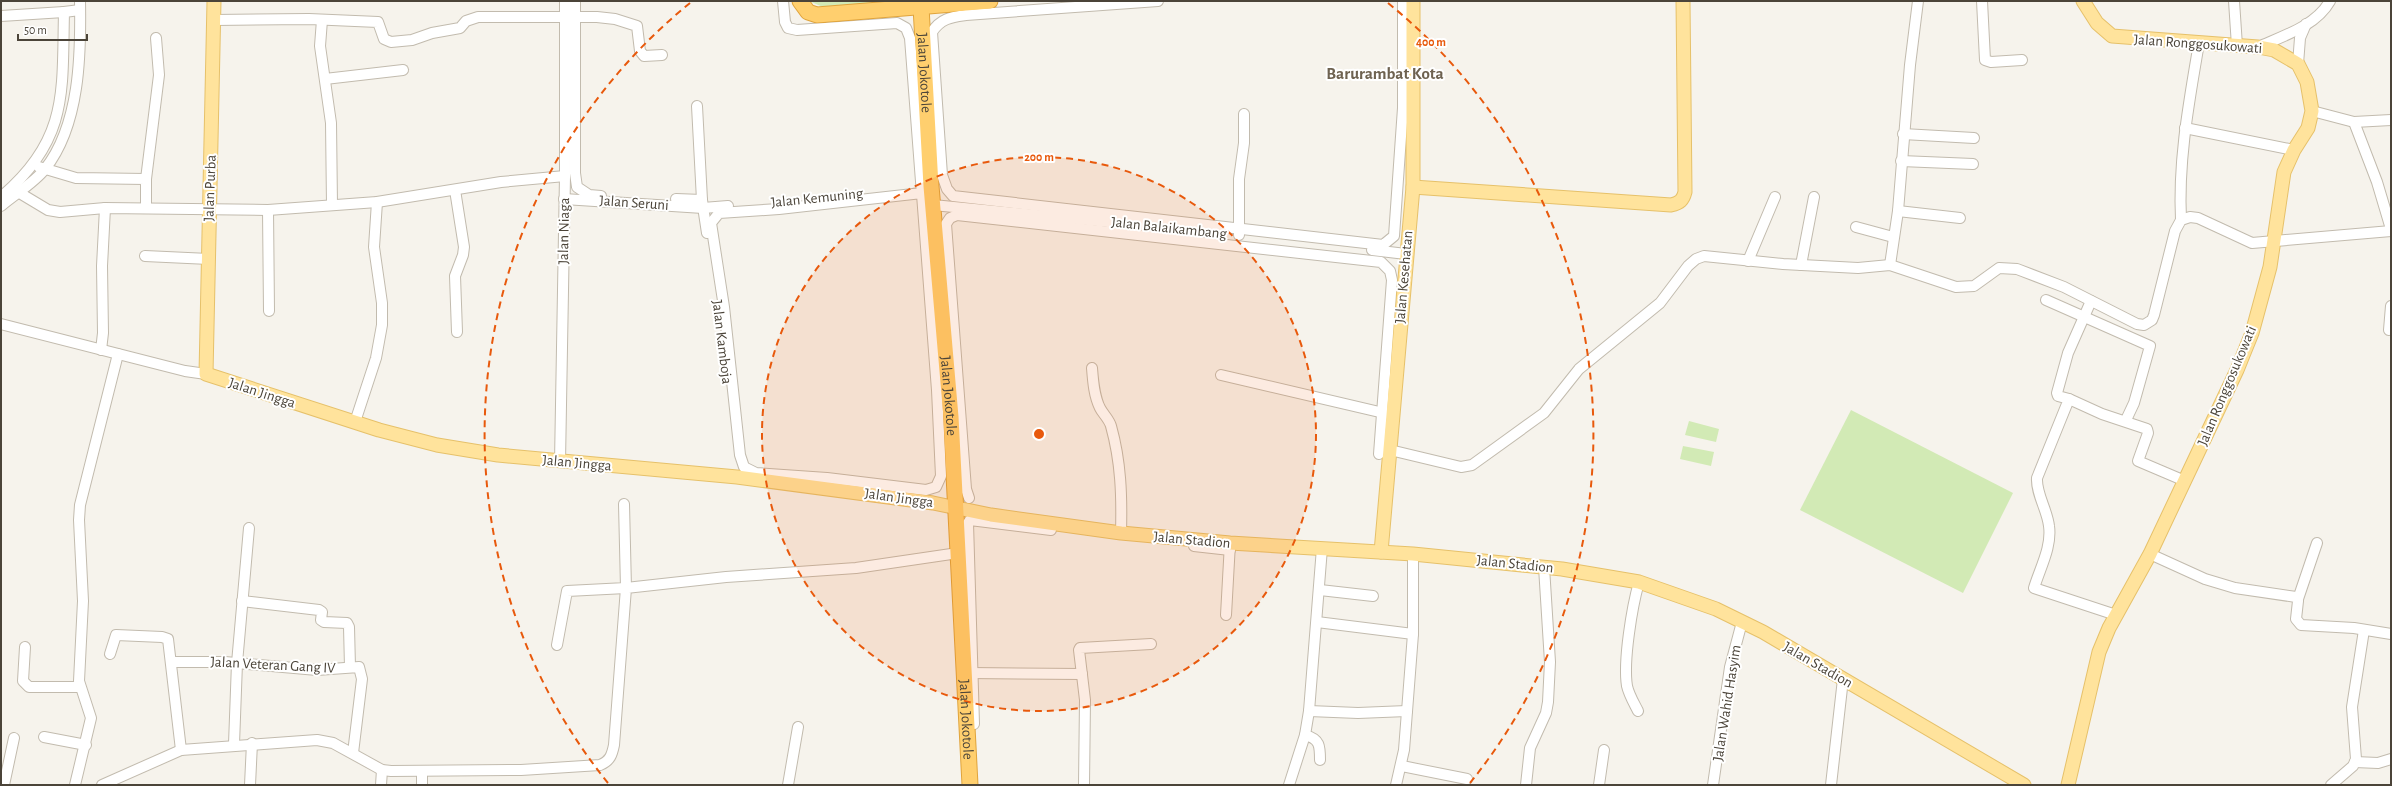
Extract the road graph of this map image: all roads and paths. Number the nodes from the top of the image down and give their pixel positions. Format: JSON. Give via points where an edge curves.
{"nodes":[{"id":1,"x":214,"y":1,"type":"edge"},
{"id":2,"x":565,"y":1,"type":"edge"},
{"id":3,"x":575,"y":1,"type":"edge"},
{"id":4,"x":783,"y":1,"type":"edge"},
{"id":5,"x":800,"y":1,"type":"edge"},
{"id":6,"x":990,"y":1,"type":"edge"},
{"id":7,"x":1158,"y":1,"type":"edge"},
{"id":8,"x":1403,"y":1,"type":"edge"},
{"id":9,"x":1413,"y":1,"type":"edge"},
{"id":10,"x":1683,"y":1,"type":"edge"},
{"id":11,"x":1918,"y":1,"type":"edge"},
{"id":12,"x":1982,"y":1,"type":"edge"},
{"id":13,"x":2083,"y":1,"type":"edge"},
{"id":14,"x":2234,"y":1,"type":"edge"},
{"id":15,"x":2330,"y":1,"type":"edge"},
{"id":16,"x":80,"y":6,"type":"edge"},
{"id":17,"x":921,"y":7,"type":"junction"},
{"id":18,"x":64,"y":12,"type":"junction"},
{"id":19,"x":1,"y":16,"type":"edge"},
{"id":20,"x":570,"y":18,"type":"junction"},
{"id":21,"x":214,"y":20,"type":"junction"},
{"id":22,"x":322,"y":20,"type":"junction"},
{"id":23,"x":2306,"y":24,"type":"junction"},
{"id":24,"x":156,"y":38,"type":"dead end"},
{"id":25,"x":71,"y":42,"type":"junction"},
{"id":26,"x":2199,"y":43,"type":"junction"},
{"id":27,"x":2237,"y":46,"type":"junction"},
{"id":28,"x":2258,"y":47,"type":"junction"},
{"id":29,"x":662,"y":55,"type":"dead end"},
{"id":30,"x":2022,"y":60,"type":"dead end"},
{"id":31,"x":2298,"y":64,"type":"junction"},
{"id":32,"x":403,"y":70,"type":"dead end"},
{"id":33,"x":325,"y":79,"type":"junction"},
{"id":34,"x":697,"y":106,"type":"dead end"},
{"id":35,"x":2312,"y":111,"type":"junction"},
{"id":36,"x":1244,"y":114,"type":"dead end"},
{"id":37,"x":2391,"y":120,"type":"edge"},
{"id":38,"x":2354,"y":122,"type":"junction"},
{"id":39,"x":2185,"y":128,"type":"junction"},
{"id":40,"x":1903,"y":134,"type":"junction"},
{"id":41,"x":1974,"y":138,"type":"dead end"},
{"id":42,"x":2294,"y":150,"type":"junction"},
{"id":43,"x":1901,"y":161,"type":"junction"},
{"id":44,"x":1973,"y":164,"type":"dead end"},
{"id":45,"x":38,"y":167,"type":"junction"},
{"id":46,"x":565,"y":176,"type":"junction"},
{"id":47,"x":146,"y":179,"type":"junction"},
{"id":48,"x":1413,"y":187,"type":"junction"},
{"id":49,"x":925,"y":189,"type":"junction"},
{"id":50,"x":455,"y":190,"type":"junction"},
{"id":51,"x":18,"y":192,"type":"junction"},
{"id":52,"x":1,"y":197,"type":"edge"},
{"id":53,"x":1775,"y":197,"type":"dead end"},
{"id":54,"x":1814,"y":197,"type":"dead end"},
{"id":55,"x":564,"y":199,"type":"junction"},
{"id":56,"x":377,"y":202,"type":"junction"},
{"id":57,"x":702,"y":204,"type":"junction"},
{"id":58,"x":332,"y":205,"type":"junction"},
{"id":59,"x":933,"y":205,"type":"junction"},
{"id":60,"x":1,"y":206,"type":"edge"},
{"id":61,"x":105,"y":208,"type":"junction"},
{"id":62,"x":146,"y":208,"type":"junction"},
{"id":63,"x":210,"y":210,"type":"junction"},
{"id":64,"x":268,"y":210,"type":"junction"},
{"id":65,"x":1898,"y":211,"type":"junction"},
{"id":66,"x":1960,"y":218,"type":"dead end"},
{"id":67,"x":2181,"y":220,"type":"junction"},
{"id":68,"x":1856,"y":227,"type":"dead end"},
{"id":69,"x":2391,"y":230,"type":"edge"},
{"id":70,"x":1240,"y":231,"type":"junction"},
{"id":71,"x":1893,"y":237,"type":"junction"},
{"id":72,"x":2273,"y":246,"type":"junction"},
{"id":73,"x":1406,"y":254,"type":"junction"},
{"id":74,"x":145,"y":256,"type":"dead end"},
{"id":75,"x":209,"y":259,"type":"junction"},
{"id":76,"x":1748,"y":260,"type":"junction"},
{"id":77,"x":1800,"y":265,"type":"junction"},
{"id":78,"x":1890,"y":266,"type":"junction"},
{"id":79,"x":2046,"y":300,"type":"dead end"},
{"id":80,"x":2391,"y":306,"type":"edge"},
{"id":81,"x":2087,"y":309,"type":"junction"},
{"id":82,"x":269,"y":311,"type":"dead end"},
{"id":83,"x":1,"y":324,"type":"edge"},
{"id":84,"x":2388,"y":330,"type":"dead end"},
{"id":85,"x":457,"y":332,"type":"dead end"},
{"id":86,"x":101,"y":350,"type":"junction"},
{"id":87,"x":118,"y":354,"type":"junction"},
{"id":88,"x":1092,"y":368,"type":"dead end"},
{"id":89,"x":206,"y":374,"type":"junction"},
{"id":90,"x":1221,"y":375,"type":"dead end"},
{"id":91,"x":2069,"y":399,"type":"junction"},
{"id":92,"x":1388,"y":414,"type":"junction"},
{"id":93,"x":2126,"y":420,"type":"junction"},
{"id":94,"x":355,"y":422,"type":"junction"},
{"id":95,"x":1387,"y":458,"type":"junction"},
{"id":96,"x":560,"y":462,"type":"junction"},
{"id":97,"x":737,"y":477,"type":"junction"},
{"id":98,"x":2185,"y":481,"type":"junction"},
{"id":99,"x":969,"y":498,"type":"dead end"},
{"id":100,"x":624,"y":504,"type":"dead end"},
{"id":101,"x":956,"y":512,"type":"junction"},
{"id":102,"x":249,"y":528,"type":"dead end"},
{"id":103,"x":1121,"y":533,"type":"junction"},
{"id":104,"x":2317,"y":543,"type":"dead end"},
{"id":105,"x":1230,"y":547,"type":"junction"},
{"id":106,"x":1322,"y":548,"type":"junction"},
{"id":107,"x":1380,"y":552,"type":"junction"},
{"id":108,"x":958,"y":553,"type":"junction"},
{"id":109,"x":1413,"y":554,"type":"junction"},
{"id":110,"x":2150,"y":554,"type":"junction"},
{"id":111,"x":1544,"y":567,"type":"junction"},
{"id":112,"x":1639,"y":582,"type":"junction"},
{"id":113,"x":626,"y":588,"type":"junction"},
{"id":114,"x":1320,"y":590,"type":"junction"},
{"id":115,"x":1373,"y":596,"type":"dead end"},
{"id":116,"x":2298,"y":599,"type":"junction"},
{"id":117,"x":242,"y":601,"type":"junction"},
{"id":118,"x":1226,"y":615,"type":"dead end"},
{"id":119,"x":2116,"y":615,"type":"junction"},
{"id":120,"x":1317,"y":622,"type":"junction"},
{"id":121,"x":1742,"y":622,"type":"junction"},
{"id":122,"x":2364,"y":630,"type":"junction"},
{"id":123,"x":1413,"y":634,"type":"junction"},
{"id":124,"x":2391,"y":634,"type":"edge"},
{"id":125,"x":557,"y":644,"type":"dead end"},
{"id":126,"x":1151,"y":644,"type":"dead end"},
{"id":127,"x":25,"y":647,"type":"dead end"},
{"id":128,"x":110,"y":654,"type":"dead end"},
{"id":129,"x":171,"y":662,"type":"junction"},
{"id":130,"x":237,"y":663,"type":"junction"},
{"id":131,"x":350,"y":667,"type":"junction"},
{"id":132,"x":969,"y":673,"type":"junction"},
{"id":133,"x":1082,"y":674,"type":"junction"},
{"id":134,"x":1843,"y":679,"type":"junction"},
{"id":135,"x":80,"y":687,"type":"junction"},
{"id":136,"x":1309,"y":711,"type":"junction"},
{"id":137,"x":1407,"y":711,"type":"junction"},
{"id":138,"x":1638,"y":711,"type":"dead end"},
{"id":139,"x":798,"y":727,"type":"dead end"},
{"id":140,"x":1305,"y":735,"type":"junction"},
{"id":141,"x":44,"y":737,"type":"dead end"},
{"id":142,"x":14,"y":738,"type":"dead end"},
{"id":143,"x":252,"y":743,"type":"junction"},
{"id":144,"x":234,"y":744,"type":"junction"},
{"id":145,"x":86,"y":745,"type":"junction"},
{"id":146,"x":181,"y":750,"type":"junction"},
{"id":147,"x":1604,"y":750,"type":"dead end"},
{"id":148,"x":353,"y":753,"type":"junction"},
{"id":149,"x":2391,"y":759,"type":"edge"},
{"id":150,"x":1320,"y":760,"type":"dead end"},
{"id":151,"x":2355,"y":762,"type":"junction"},
{"id":152,"x":1402,"y":766,"type":"junction"},
{"id":153,"x":382,"y":770,"type":"junction"},
{"id":154,"x":422,"y":771,"type":"junction"},
{"id":155,"x":1467,"y":779,"type":"dead end"},
{"id":156,"x":4,"y":785,"type":"edge"},
{"id":157,"x":75,"y":785,"type":"edge"},
{"id":158,"x":102,"y":785,"type":"edge"},
{"id":159,"x":250,"y":785,"type":"edge"},
{"id":160,"x":381,"y":785,"type":"edge"},
{"id":161,"x":422,"y":785,"type":"edge"},
{"id":162,"x":788,"y":785,"type":"edge"},
{"id":163,"x":970,"y":785,"type":"edge"},
{"id":164,"x":976,"y":785,"type":"edge"},
{"id":165,"x":1084,"y":785,"type":"edge"},
{"id":166,"x":1289,"y":785,"type":"edge"},
{"id":167,"x":1396,"y":785,"type":"edge"},
{"id":168,"x":1526,"y":785,"type":"edge"},
{"id":169,"x":1599,"y":785,"type":"edge"},
{"id":170,"x":1713,"y":785,"type":"edge"},
{"id":171,"x":1831,"y":785,"type":"edge"},
{"id":172,"x":2024,"y":785,"type":"edge"},
{"id":173,"x":2068,"y":785,"type":"edge"},
{"id":174,"x":2331,"y":785,"type":"edge"}],
"edges":[{"from":1,"to":21,"type":"main road","name":"Jalan Purba"},
{"from":2,"to":20,"type":"street","name":"Jalan Niaga"},
{"from":3,"to":20,"type":"street"},
{"from":4,"to":49,"type":"street","via":[[785,22],[788,28],[797,30],[898,22],[906,28],[910,38]]},
{"from":5,"to":17,"type":"highway","via":[[808,12],[817,14]]},
{"from":6,"to":17,"type":"highway"},
{"from":7,"to":70,"type":"street","via":[[966,15],[951,17],[936,25],[932,32],[942,175],[947,189],[953,196]]},
{"from":8,"to":70,"type":"street","via":[[1403,108],[1394,236],[1383,245],[1375,246]]},
{"from":9,"to":48,"type":"main road","name":"Jalan Kesehatan"},
{"from":10,"to":48,"type":"main road","via":[[1685,192],[1678,204]]},
{"from":11,"to":40,"type":"street"},
{"from":12,"to":30,"type":"street","via":[[1985,60]]},
{"from":13,"to":26,"type":"main road","name":"Jalan Ronggosukowati","via":[[2097,23],[2112,36]]},
{"from":14,"to":27,"type":"street"},
{"from":15,"to":23,"type":"street","via":[[2318,17]]},
{"from":16,"to":18,"type":"street"},
{"from":16,"to":25,"type":"street"},
{"from":17,"to":49,"type":"highway","name":"Jalan Jokotole"},
{"from":18,"to":19,"type":"street"},
{"from":18,"to":25,"type":"street"},
{"from":20,"to":22,"type":"street","via":[[478,17],[466,21],[460,28],[412,40],[391,42],[384,38],[378,22]]},
{"from":20,"to":29,"type":"street","via":[[615,19],[633,24],[638,29],[641,54]]},
{"from":20,"to":46,"type":"street","name":"Jalan Niaga"},
{"from":20,"to":57,"type":"street","via":[[577,187],[589,195]]},
{"from":21,"to":22,"type":"street"},
{"from":21,"to":63,"type":"main road","name":"Jalan Purba"},
{"from":22,"to":33,"type":"street","via":[[320,46]]},
{"from":23,"to":28,"type":"street"},
{"from":23,"to":31,"type":"street","via":[[2299,42]]},
{"from":24,"to":47,"type":"street","via":[[159,75]]},
{"from":25,"to":45,"type":"street","via":[[62,79],[58,118]]},
{"from":25,"to":45,"type":"street","via":[[76,86],[67,131],[57,152]]},
{"from":26,"to":27,"type":"main road","name":"Jalan Ronggosukowati"},
{"from":26,"to":39,"type":"street"},
{"from":27,"to":28,"type":"main road","name":"Jalan Ronggosukowati"},
{"from":28,"to":31,"type":"main road","name":"Jalan Ronggosukowati","via":[[2286,55]]},
{"from":31,"to":35,"type":"main road","name":"Jalan Ronggosukowati","via":[[2307,82]]},
{"from":32,"to":33,"type":"street"},
{"from":33,"to":58,"type":"street","via":[[331,123]]},
{"from":34,"to":57,"type":"street","name":"Jalan Kamboja"},
{"from":35,"to":38,"type":"street"},
{"from":35,"to":42,"type":"main road","name":"Jalan Ronggosukowati","via":[[2308,128]]},
{"from":36,"to":70,"type":"street","via":[[1244,143],[1239,179]]},
{"from":37,"to":38,"type":"street"},
{"from":38,"to":69,"type":"street","via":[[2377,182]]},
{"from":39,"to":42,"type":"street"},
{"from":39,"to":67,"type":"street","via":[[2180,192]]},
{"from":40,"to":41,"type":"street"},
{"from":40,"to":43,"type":"street"},
{"from":42,"to":72,"type":"main road","name":"Jalan Ronggosukowati","via":[[2284,172]]},
{"from":43,"to":44,"type":"street"},
{"from":43,"to":65,"type":"street"},
{"from":45,"to":47,"type":"street","via":[[76,178]]},
{"from":45,"to":51,"type":"street"},
{"from":45,"to":52,"type":"street"},
{"from":46,"to":50,"type":"street","via":[[501,182]]},
{"from":46,"to":55,"type":"street","name":"Jalan Niaga"},
{"from":47,"to":62,"type":"street"},
{"from":48,"to":73,"type":"main road","name":"Jalan Kesehatan"},
{"from":49,"to":49,"type":"street","via":[[940,432],[941,476],[936,487],[926,490],[827,478],[756,473],[744,468],[740,455],[724,307],[711,223],[713,219],[719,213],[779,210]]},
{"from":49,"to":57,"type":"street","name":"Jalan Kemuning","via":[[789,202]]},
{"from":49,"to":59,"type":"highway","name":"Jalan Jokotole"},
{"from":50,"to":56,"type":"street"},
{"from":50,"to":85,"type":"street","via":[[464,247],[464,255],[455,276]]},
{"from":51,"to":60,"type":"street"},
{"from":51,"to":61,"type":"street","via":[[48,210],[60,212]]},
{"from":53,"to":76,"type":"street"},
{"from":54,"to":77,"type":"street"},
{"from":55,"to":57,"type":"street","name":"Jalan Seruni"},
{"from":55,"to":96,"type":"street","name":"Jalan Niaga"},
{"from":56,"to":58,"type":"street"},
{"from":56,"to":94,"type":"street","via":[[374,247],[382,302],[382,325],[376,358]]},
{"from":57,"to":97,"type":"street","name":"Jalan Kamboja","via":[[727,380]]},
{"from":58,"to":64,"type":"street"},
{"from":59,"to":70,"type":"street","name":"Jalan Balaikambang"},
{"from":59,"to":101,"type":"highway","name":"Jalan Jokotole","via":[[951,417]]},
{"from":61,"to":62,"type":"street"},
{"from":61,"to":86,"type":"street"},
{"from":62,"to":63,"type":"street"},
{"from":63,"to":64,"type":"street"},
{"from":63,"to":75,"type":"main road","name":"Jalan Purba"},
{"from":64,"to":82,"type":"street"},
{"from":65,"to":66,"type":"street"},
{"from":65,"to":71,"type":"street"},
{"from":67,"to":72,"type":"street","via":[[2198,218],[2252,244]]},
{"from":67,"to":81,"type":"street","via":[[2175,231],[2154,315],[2148,323],[2137,324]]},
{"from":68,"to":71,"type":"street"},
{"from":69,"to":72,"type":"street"},
{"from":70,"to":73,"type":"street","name":"Jalan Balaikambang"},
{"from":71,"to":78,"type":"street"},
{"from":72,"to":98,"type":"main road","name":"Jalan Ronggosukowati","via":[[2270,267],[2250,339]]},
{"from":73,"to":92,"type":"main road","name":"Jalan Kesehatan"},
{"from":74,"to":75,"type":"street"},
{"from":75,"to":89,"type":"main road","name":"Jalan Purba"},
{"from":76,"to":77,"type":"street"},
{"from":76,"to":95,"type":"street","via":[[1711,255],[1696,259],[1660,303],[1579,369],[1544,413],[1472,465],[1461,467]]},
{"from":77,"to":78,"type":"street","via":[[1858,268]]},
{"from":78,"to":81,"type":"street","via":[[1956,287],[1974,286],[1999,268],[2017,269],[2037,275]]},
{"from":79,"to":81,"type":"street"},
{"from":80,"to":84,"type":"street"},
{"from":81,"to":91,"type":"street","via":[[2068,353],[2057,393],[2058,396]]},
{"from":81,"to":93,"type":"street","via":[[2150,346],[2134,403]]},
{"from":83,"to":86,"type":"street"},
{"from":86,"to":87,"type":"street"},
{"from":87,"to":89,"type":"street"},
{"from":87,"to":135,"type":"street","via":[[80,505],[83,601]]},
{"from":88,"to":103,"type":"street","via":[[1099,407],[1110,424],[1117,453],[1122,489]]},
{"from":89,"to":94,"type":"main road","name":"Jalan Jingga"},
{"from":90,"to":92,"type":"street"},
{"from":91,"to":93,"type":"street","via":[[2102,414]]},
{"from":91,"to":119,"type":"street","via":[[2037,478],[2036,485],[2049,527],[2046,555],[2034,588]]},
{"from":92,"to":95,"type":"main road","name":"Jalan Kesehatan"},
{"from":92,"to":99,"type":"street","via":[[1392,280],[1390,272],[1381,262],[957,216],[950,218],[946,224],[966,489]]},
{"from":93,"to":98,"type":"street","via":[[2148,431],[2139,455],[2140,463]]},
{"from":94,"to":96,"type":"main road","name":"Jalan Jingga","via":[[470,451]]},
{"from":95,"to":107,"type":"main road","name":"Jalan Kesehatan"},
{"from":96,"to":97,"type":"main road","name":"Jalan Jingga"},
{"from":97,"to":101,"type":"main road","name":"Jalan Jingga","via":[[933,503]]},
{"from":98,"to":110,"type":"main road","name":"Jalan Ronggosukowati"},
{"from":100,"to":113,"type":"street"},
{"from":101,"to":103,"type":"main road","name":"Jalan Stadion"},
{"from":101,"to":108,"type":"highway","name":"Jalan Jokotole"},
{"from":102,"to":117,"type":"street"},
{"from":103,"to":105,"type":"main road","name":"Jalan Stadion"},
{"from":104,"to":116,"type":"street"},
{"from":105,"to":106,"type":"main road","name":"Jalan Stadion"},
{"from":105,"to":118,"type":"street"},
{"from":105,"to":132,"type":"street","via":[[970,520]]},
{"from":106,"to":107,"type":"main road","name":"Jalan Stadion"},
{"from":106,"to":114,"type":"street"},
{"from":107,"to":109,"type":"main road","name":"Jalan Stadion"},
{"from":108,"to":113,"type":"street","via":[[856,568],[726,577]]},
{"from":108,"to":132,"type":"highway","name":"Jalan Jokotole"},
{"from":109,"to":111,"type":"main road","name":"Jalan Stadion"},
{"from":109,"to":123,"type":"street"},
{"from":110,"to":116,"type":"street","via":[[2234,588]]},
{"from":110,"to":119,"type":"main road","name":"Jalan Ronggosukowati"},
{"from":111,"to":112,"type":"main road","name":"Jalan Stadion"},
{"from":111,"to":168,"type":"street","via":[[1550,662],[1548,702],[1546,713],[1530,748]]},
{"from":112,"to":121,"type":"main road","name":"Jalan Stadion","via":[[1670,591]]},
{"from":112,"to":138,"type":"street","via":[[1633,605],[1626,678],[1629,693]]},
{"from":113,"to":125,"type":"street","via":[[566,591]]},
{"from":113,"to":154,"type":"street","via":[[612,755],[607,762],[600,765],[550,768]]},
{"from":114,"to":115,"type":"street"},
{"from":114,"to":120,"type":"street"},
{"from":116,"to":122,"type":"street","via":[[2296,619],[2301,625]]},
{"from":117,"to":130,"type":"street"},
{"from":117,"to":131,"type":"street","via":[[319,610],[324,622],[347,623]]},
{"from":119,"to":173,"type":"main road","name":"Jalan Ronggosukowati","via":[[2093,672],[2089,703]]},
{"from":120,"to":123,"type":"street"},
{"from":120,"to":136,"type":"street"},
{"from":121,"to":134,"type":"main road","name":"Jalan Stadion"},
{"from":121,"to":170,"type":"street","name":"Jalan Wahid Hasyim","via":[[1730,667]]},
{"from":122,"to":124,"type":"street"},
{"from":122,"to":151,"type":"street","via":[[2352,707]]},
{"from":123,"to":137,"type":"street"},
{"from":126,"to":133,"type":"street","via":[[1080,648],[1078,653]]},
{"from":127,"to":135,"type":"street","via":[[25,684]]},
{"from":128,"to":129,"type":"street","via":[[116,635],[162,637],[168,639]]},
{"from":129,"to":130,"type":"street","name":"Jalan Veteran Gang IV"},
{"from":129,"to":146,"type":"street"},
{"from":130,"to":131,"type":"street","name":"Jalan Veteran Gang IV","via":[[317,670]]},
{"from":130,"to":144,"type":"street"},
{"from":131,"to":148,"type":"street","name":"Jalan Veteran Gang IV","via":[[359,668],[362,679]]},
{"from":132,"to":133,"type":"street"},
{"from":132,"to":163,"type":"highway","name":"Jalan Jokotole"},
{"from":132,"to":164,"type":"street"},
{"from":133,"to":165,"type":"street","via":[[1086,719]]},
{"from":134,"to":171,"type":"street"},
{"from":134,"to":172,"type":"main road","name":"Jalan Stadion"},
{"from":135,"to":145,"type":"street","via":[[91,713]]},
{"from":136,"to":137,"type":"street"},
{"from":136,"to":140,"type":"street"},
{"from":137,"to":152,"type":"street"},
{"from":139,"to":162,"type":"street"},
{"from":140,"to":150,"type":"street","via":[[1317,740],[1320,745]]},
{"from":140,"to":166,"type":"street"},
{"from":141,"to":145,"type":"street"},
{"from":142,"to":156,"type":"street"},
{"from":143,"to":144,"type":"street"},
{"from":143,"to":148,"type":"street","via":[[325,740]]},
{"from":143,"to":159,"type":"street"},
{"from":144,"to":146,"type":"street"},
{"from":145,"to":157,"type":"street"},
{"from":146,"to":158,"type":"street"},
{"from":147,"to":169,"type":"street"},
{"from":148,"to":153,"type":"street"},
{"from":149,"to":151,"type":"street","via":[[2378,763]]},
{"from":151,"to":174,"type":"street"},
{"from":152,"to":155,"type":"street"},
{"from":152,"to":167,"type":"street"},
{"from":153,"to":154,"type":"street"},
{"from":153,"to":160,"type":"street"},
{"from":154,"to":161,"type":"street"}]}
